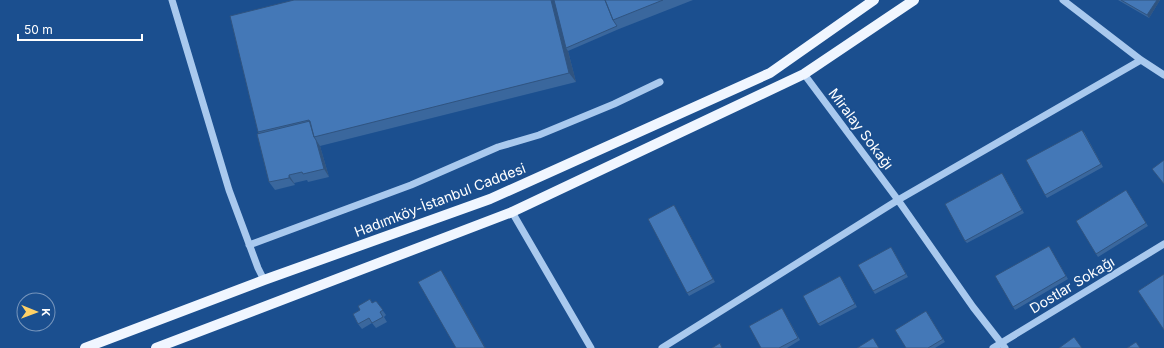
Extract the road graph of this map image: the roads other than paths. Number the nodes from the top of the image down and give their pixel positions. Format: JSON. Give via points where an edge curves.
{"nodes":[{"id":1,"x":172,"y":0,"type":"edge"},
{"id":2,"x":874,"y":0,"type":"edge"},
{"id":3,"x":914,"y":0,"type":"edge"},
{"id":4,"x":1063,"y":0,"type":"edge"},
{"id":5,"x":1141,"y":60,"type":"junction"},
{"id":6,"x":804,"y":74,"type":"junction"},
{"id":7,"x":1164,"y":75,"type":"edge"},
{"id":8,"x":660,"y":82,"type":"dead end"},
{"id":9,"x":898,"y":200,"type":"junction"},
{"id":10,"x":512,"y":212,"type":"junction"},
{"id":11,"x":1164,"y":244,"type":"edge"},
{"id":12,"x":249,"y":246,"type":"junction"},
{"id":13,"x":264,"y":280,"type":"junction"},
{"id":14,"x":1003,"y":345,"type":"edge"},
{"id":15,"x":85,"y":348,"type":"edge"},
{"id":16,"x":156,"y":348,"type":"edge"},
{"id":17,"x":591,"y":348,"type":"edge"},
{"id":18,"x":662,"y":348,"type":"edge"},
{"id":19,"x":994,"y":348,"type":"edge"}],
"edges":[{"from":1,"to":12,"type":"street","via":[[229,190]]},
{"from":2,"to":13,"type":"main road","name":"Hadımköy-İstanbul Caddesi","via":[[770,73],[490,199]]},
{"from":3,"to":6,"type":"main road"},
{"from":4,"to":5,"type":"street"},
{"from":5,"to":7,"type":"street"},
{"from":5,"to":9,"type":"street"},
{"from":6,"to":9,"type":"street","name":"Miralay Sokağı"},
{"from":6,"to":10,"type":"main road"},
{"from":8,"to":12,"type":"street","via":[[539,135],[498,147],[411,185]]},
{"from":9,"to":14,"type":"street","name":"Miralay Sokağı","via":[[973,308]]},
{"from":9,"to":18,"type":"street"},
{"from":10,"to":16,"type":"main road"},
{"from":10,"to":17,"type":"street"},
{"from":11,"to":14,"type":"street","name":"Dostlar Sokağı"},
{"from":12,"to":13,"type":"street"},
{"from":13,"to":15,"type":"main road","name":"Hadımköy-İstanbul Caddesi"},
{"from":14,"to":19,"type":"street","name":"Dostlar Sokağı"}]}
